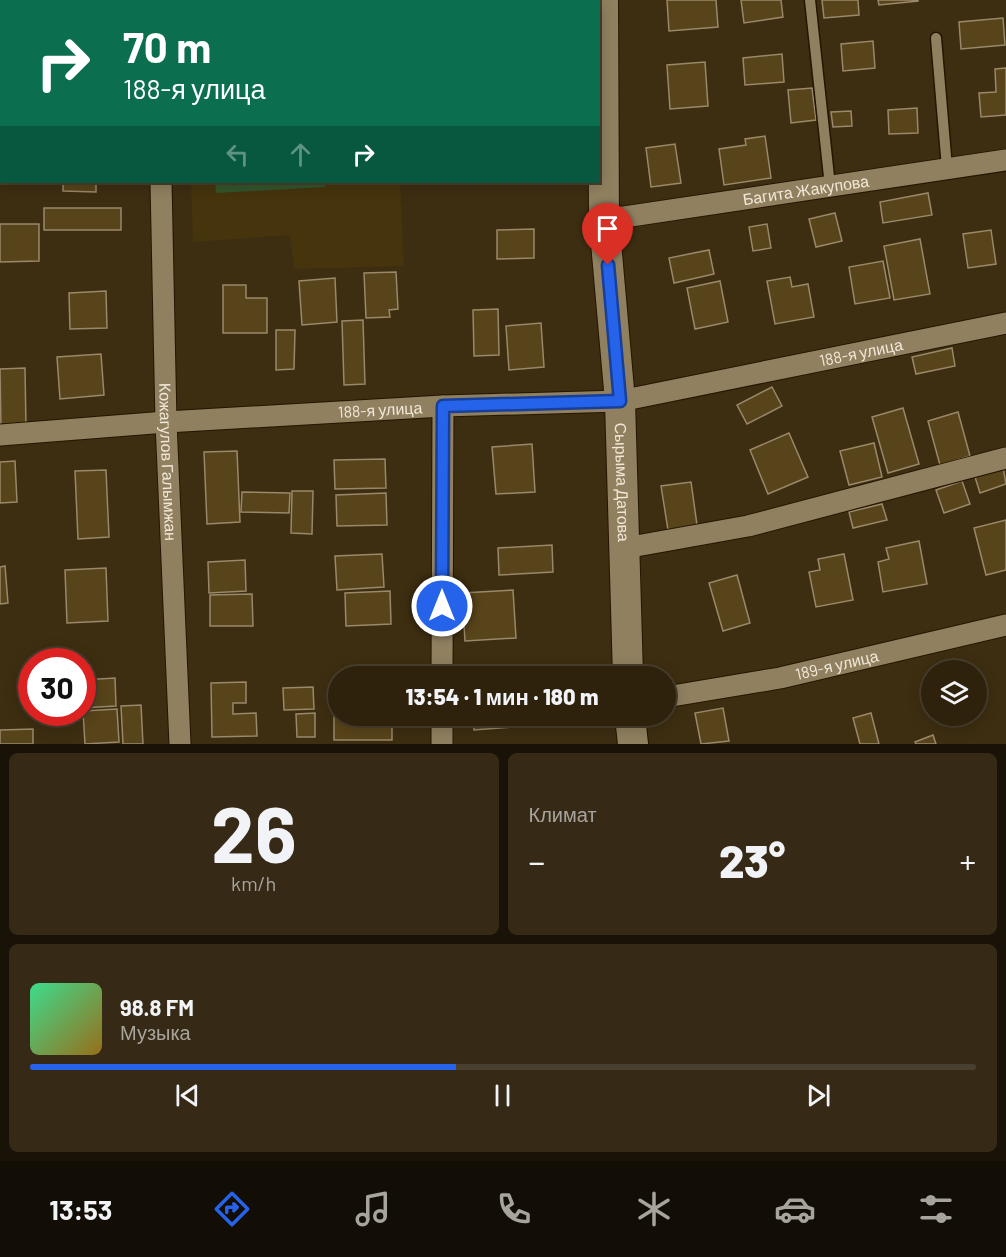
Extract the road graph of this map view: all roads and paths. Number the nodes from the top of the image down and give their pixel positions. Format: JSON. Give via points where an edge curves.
{"nodes":[{"id":1,"x":603,"y":0,"type":"edge"},
{"id":2,"x":810,"y":0,"type":"edge"},
{"id":3,"x":936,"y":38,"type":"dead end"},
{"id":4,"x":1006,"y":160,"type":"edge"},
{"id":5,"x":946,"y":168,"type":"junction"},
{"id":6,"x":161,"y":183,"type":"edge"},
{"id":7,"x":830,"y":186,"type":"junction"},
{"id":8,"x":604,"y":220,"type":"junction"},
{"id":9,"x":1006,"y":323,"type":"edge"},
{"id":10,"x":620,"y":401,"type":"junction"},
{"id":11,"x":443,"y":406,"type":"junction"},
{"id":12,"x":166,"y":422,"type":"junction"},
{"id":13,"x":0,"y":435,"type":"edge"},
{"id":14,"x":1006,"y":458,"type":"edge"},
{"id":15,"x":625,"y":548,"type":"junction"},
{"id":16,"x":1006,"y":625,"type":"edge"},
{"id":17,"x":442,"y":666,"type":"edge"},
{"id":18,"x":628,"y":666,"type":"edge"},
{"id":19,"x":676,"y":695,"type":"edge"},
{"id":20,"x":442,"y":726,"type":"edge"},
{"id":21,"x":631,"y":726,"type":"edge"},
{"id":22,"x":180,"y":744,"type":"edge"},
{"id":23,"x":442,"y":744,"type":"edge"},
{"id":24,"x":633,"y":744,"type":"edge"}],
"edges":[{"from":1,"to":8,"type":"street","name":"Сырыма Датова"},
{"from":2,"to":7,"type":"lane"},
{"from":3,"to":5,"type":"lane"},
{"from":4,"to":5,"type":"street","name":"Багита Жакупова"},
{"from":5,"to":7,"type":"street","name":"Багита Жакупова"},
{"from":6,"to":12,"type":"street","name":"Кожагулов Галымжан"},
{"from":7,"to":8,"type":"street","name":"Багита Жакупова"},
{"from":8,"to":10,"type":"street","name":"Сырыма Датова"},
{"from":9,"to":10,"type":"street","name":"188-я улица"},
{"from":10,"to":11,"type":"street","name":"188-я улица"},
{"from":10,"to":15,"type":"street","name":"Сырыма Датова"},
{"from":11,"to":12,"type":"street","name":"188-я улица"},
{"from":11,"to":17,"type":"street"},
{"from":12,"to":13,"type":"street","name":"188-я улица"},
{"from":12,"to":22,"type":"street","name":"Кожагулов Галымжан"},
{"from":14,"to":15,"type":"street","via":[[748,526]]},
{"from":15,"to":18,"type":"street","name":"Сырыма Датова"},
{"from":16,"to":19,"type":"street","name":"189-я улица","via":[[780,678]]},
{"from":20,"to":23,"type":"street"},
{"from":21,"to":24,"type":"street"}]}
